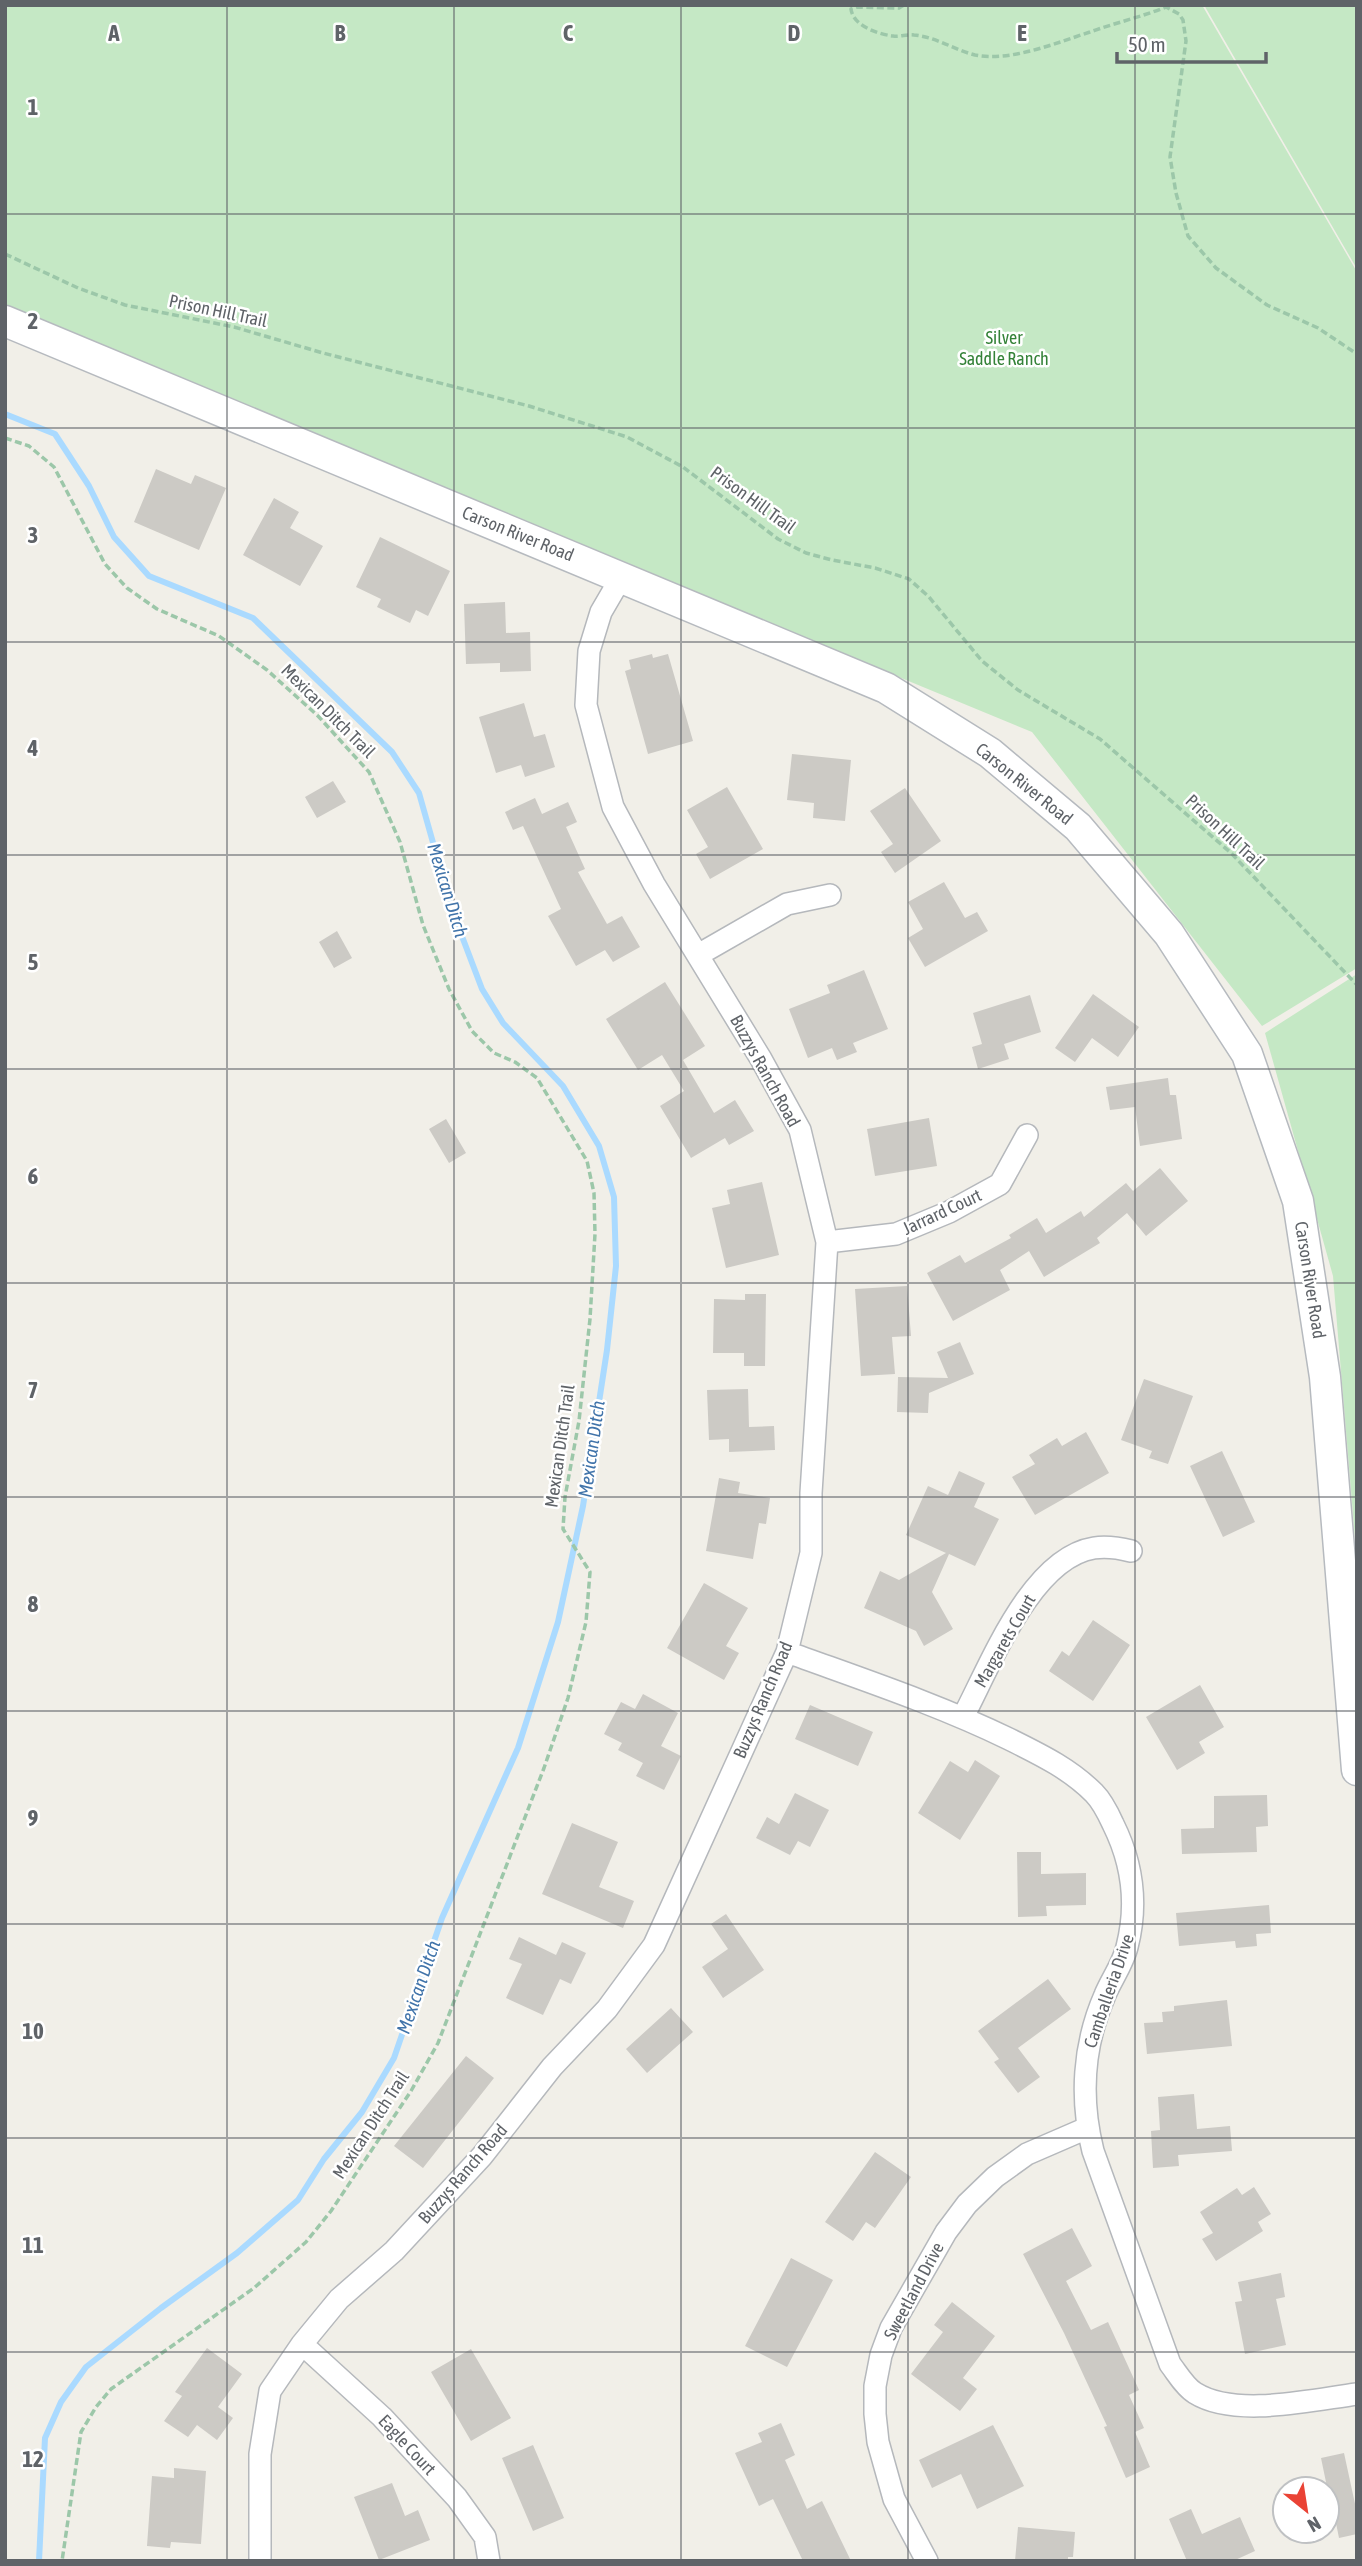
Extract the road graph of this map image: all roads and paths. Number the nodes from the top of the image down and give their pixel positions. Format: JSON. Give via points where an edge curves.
{"nodes":[{"id":1,"x":904,"y":5,"type":"edge"},
{"id":2,"x":5,"y":254,"type":"edge"},
{"id":3,"x":5,"y":321,"type":"edge"},
{"id":4,"x":1357,"y":354,"type":"edge"},
{"id":5,"x":5,"y":438,"type":"edge"},
{"id":6,"x":622,"y":576,"type":"junction"},
{"id":7,"x":830,"y":895,"type":"dead end"},
{"id":8,"x":698,"y":955,"type":"junction"},
{"id":9,"x":1357,"y":985,"type":"edge"},
{"id":10,"x":1027,"y":1135,"type":"dead end"},
{"id":11,"x":827,"y":1242,"type":"junction"},
{"id":12,"x":1131,"y":1551,"type":"dead end"},
{"id":13,"x":787,"y":1651,"type":"junction"},
{"id":14,"x":963,"y":1717,"type":"junction"},
{"id":15,"x":1357,"y":1769,"type":"edge"},
{"id":16,"x":1087,"y":2128,"type":"junction"},
{"id":17,"x":302,"y":2344,"type":"junction"},
{"id":18,"x":1357,"y":2394,"type":"edge"},
{"id":19,"x":62,"y":2561,"type":"edge"},
{"id":20,"x":260,"y":2561,"type":"edge"},
{"id":21,"x":489,"y":2561,"type":"edge"},
{"id":22,"x":927,"y":2561,"type":"edge"}],
"edges":[{"from":1,"to":4,"type":"path","via":[[857,7],[851,12],[870,30],[926,37],[975,55],[998,56],[1060,42],[1166,7],[1179,14],[1186,41],[1170,167],[1188,236],[1216,268],[1267,305],[1318,328]]},
{"from":2,"to":9,"type":"path","name":"Prison Hill Trail","via":[[78,289],[125,305],[234,327],[627,437],[683,467],[778,539],[806,553],[909,579],[982,661],[1018,690],[1100,739],[1231,853]]},
{"from":3,"to":6,"type":"street","name":"Carson River Road"},
{"from":5,"to":19,"type":"path","name":"Mexican Ditch Trail","via":[[29,446],[54,467],[105,564],[127,588],[157,609],[219,636],[267,670],[318,716],[369,772],[400,842],[423,925],[449,989],[472,1031],[494,1053],[537,1078],[587,1161],[594,1192],[590,1319],[563,1529],[590,1572],[586,1622],[568,1698],[544,1768],[438,2043],[411,2091],[306,2242],[254,2288],[111,2389],[96,2407],[80,2432]]},
{"from":6,"to":8,"type":"street","name":"Buzzys Ranch Road","via":[[601,612],[589,651],[586,705],[613,807]]},
{"from":6,"to":15,"type":"street","name":"Carson River Road","via":[[886,688],[990,753],[1077,827],[1160,924],[1247,1054],[1298,1201],[1305,1241],[1325,1377]]},
{"from":7,"to":8,"type":"street","via":[[787,904]]},
{"from":8,"to":11,"type":"street","name":"Buzzys Ranch Road","via":[[800,1130]]},
{"from":10,"to":11,"type":"street","name":"Jarrard Court","via":[[1000,1184],[949,1212],[896,1234]]},
{"from":11,"to":13,"type":"street","name":"Buzzys Ranch Road","via":[[811,1553]]},
{"from":12,"to":14,"type":"street","name":"Margarets Court","via":[[1094,1548],[1075,1554],[1039,1583],[1021,1605]]},
{"from":13,"to":14,"type":"street","name":"Camballeria Drive"},
{"from":13,"to":17,"type":"street","name":"Buzzys Ranch Road","via":[[654,1945],[607,2009],[552,2067],[482,2155],[394,2251],[339,2299]]},
{"from":14,"to":16,"type":"street","name":"Camballeria Drive","via":[[1049,1759],[1096,1794],[1122,1842],[1130,1868],[1134,1895],[1127,1950],[1104,1996],[1086,2054]]},
{"from":16,"to":18,"type":"street","name":"Camballeria Drive","via":[[1170,2364],[1193,2393],[1222,2404],[1245,2405]]},
{"from":16,"to":22,"type":"street","name":"Sweetland Drive","via":[[1027,2154],[967,2204],[891,2328],[881,2355],[874,2414],[878,2442],[894,2499]]},
{"from":17,"to":20,"type":"street","name":"Buzzys Ranch Road","via":[[270,2391],[260,2454]]},
{"from":17,"to":21,"type":"street","name":"Eagle Court","via":[[382,2417],[457,2498],[485,2537]]}]}
